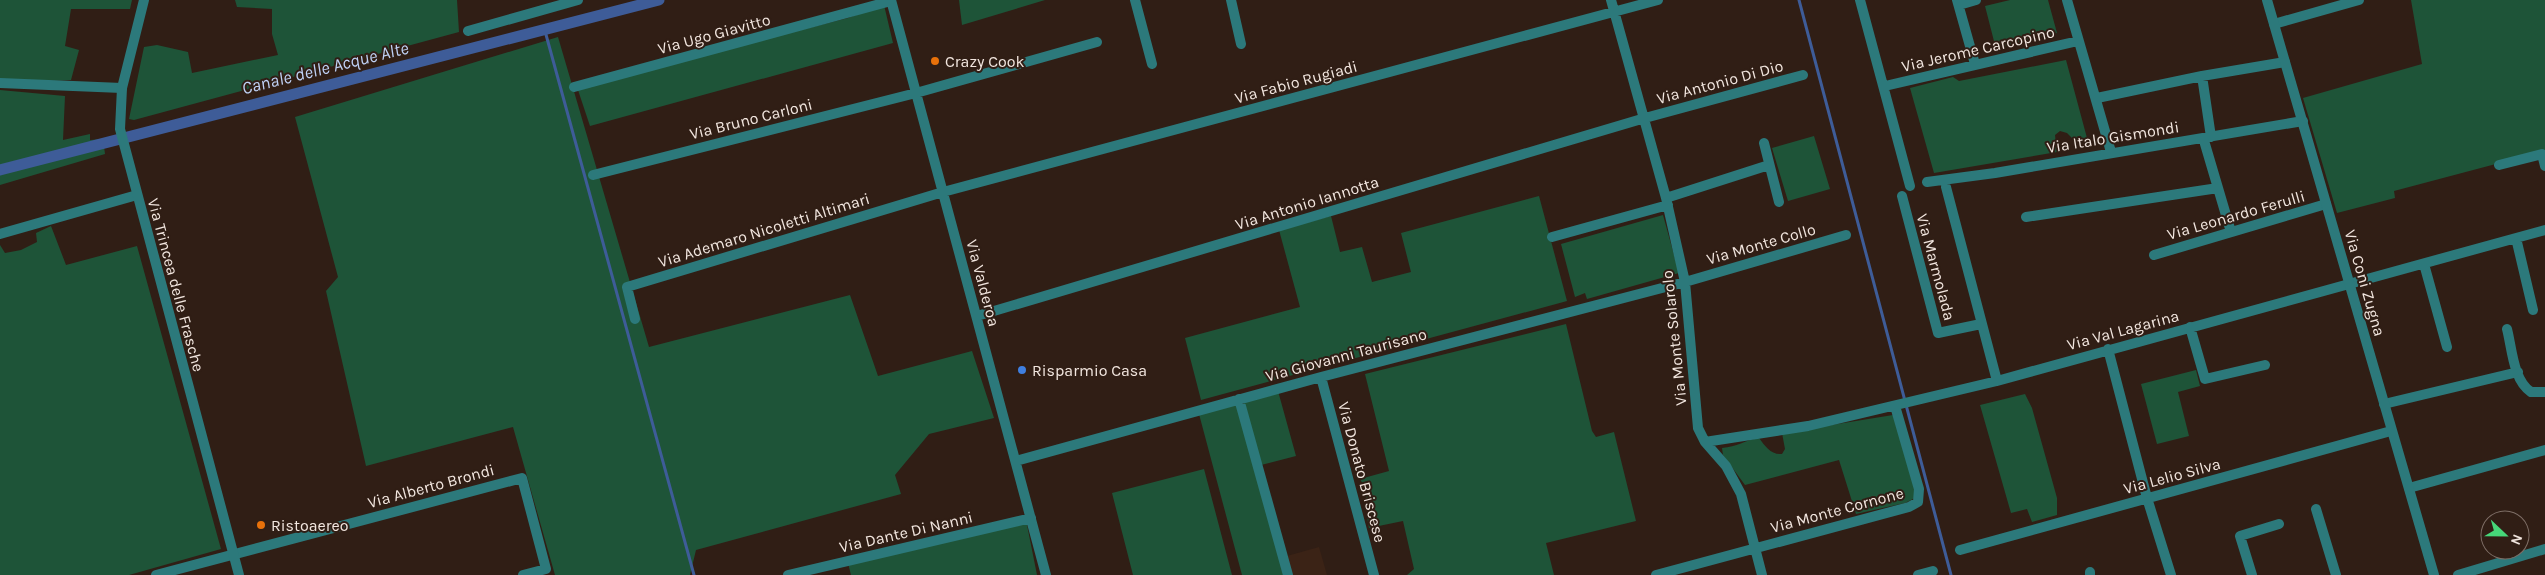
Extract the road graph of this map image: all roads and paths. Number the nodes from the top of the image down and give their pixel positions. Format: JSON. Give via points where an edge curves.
{"nodes":[{"id":1,"x":144,"y":0,"type":"edge"},
{"id":2,"x":578,"y":0,"type":"edge"},
{"id":3,"x":891,"y":0,"type":"edge"},
{"id":4,"x":1135,"y":0,"type":"edge"},
{"id":5,"x":1231,"y":0,"type":"edge"},
{"id":6,"x":1611,"y":0,"type":"edge"},
{"id":7,"x":1658,"y":0,"type":"edge"},
{"id":8,"x":1860,"y":0,"type":"edge"},
{"id":9,"x":1976,"y":0,"type":"edge"},
{"id":10,"x":2067,"y":0,"type":"edge"},
{"id":11,"x":2267,"y":0,"type":"edge"},
{"id":12,"x":2359,"y":0,"type":"edge"},
{"id":13,"x":1958,"y":2,"type":"edge"},
{"id":14,"x":1615,"y":12,"type":"junction"},
{"id":15,"x":2274,"y":24,"type":"junction"},
{"id":16,"x":468,"y":31,"type":"dead end"},
{"id":17,"x":2078,"y":41,"type":"junction"},
{"id":18,"x":1097,"y":42,"type":"dead end"},
{"id":19,"x":1241,"y":44,"type":"dead end"},
{"id":20,"x":2285,"y":62,"type":"junction"},
{"id":21,"x":1152,"y":64,"type":"dead end"},
{"id":22,"x":1975,"y":64,"type":"junction"},
{"id":23,"x":1803,"y":76,"type":"dead end"},
{"id":24,"x":2202,"y":76,"type":"junction"},
{"id":25,"x":0,"y":83,"type":"edge"},
{"id":26,"x":1885,"y":86,"type":"junction"},
{"id":27,"x":122,"y":88,"type":"junction"},
{"id":28,"x":574,"y":88,"type":"dead end"},
{"id":29,"x":916,"y":93,"type":"junction"},
{"id":30,"x":2096,"y":98,"type":"junction"},
{"id":31,"x":1645,"y":118,"type":"junction"},
{"id":32,"x":2303,"y":121,"type":"junction"},
{"id":33,"x":2208,"y":140,"type":"junction"},
{"id":34,"x":1764,"y":143,"type":"dead end"},
{"id":35,"x":2112,"y":152,"type":"junction"},
{"id":36,"x":1770,"y":165,"type":"junction"},
{"id":37,"x":2500,"y":165,"type":"dead end"},
{"id":38,"x":2545,"y":166,"type":"edge"},
{"id":39,"x":592,"y":175,"type":"dead end"},
{"id":40,"x":1927,"y":182,"type":"dead end"},
{"id":41,"x":1910,"y":186,"type":"dead end"},
{"id":42,"x":1946,"y":188,"type":"dead end"},
{"id":43,"x":2218,"y":188,"type":"junction"},
{"id":44,"x":942,"y":192,"type":"junction"},
{"id":45,"x":137,"y":196,"type":"junction"},
{"id":46,"x":1902,"y":196,"type":"dead end"},
{"id":47,"x":1667,"y":202,"type":"junction"},
{"id":48,"x":1779,"y":202,"type":"dead end"},
{"id":49,"x":2326,"y":204,"type":"junction"},
{"id":50,"x":2026,"y":217,"type":"dead end"},
{"id":51,"x":2545,"y":230,"type":"edge"},
{"id":52,"x":2231,"y":232,"type":"junction"},
{"id":53,"x":0,"y":234,"type":"edge"},
{"id":54,"x":1846,"y":235,"type":"dead end"},
{"id":55,"x":1552,"y":237,"type":"dead end"},
{"id":56,"x":2516,"y":238,"type":"junction"},
{"id":57,"x":2154,"y":255,"type":"dead end"},
{"id":58,"x":2424,"y":264,"type":"junction"},
{"id":59,"x":1685,"y":282,"type":"junction"},
{"id":60,"x":2350,"y":284,"type":"junction"},
{"id":61,"x":2533,"y":310,"type":"dead end"},
{"id":62,"x":977,"y":316,"type":"junction"},
{"id":63,"x":635,"y":319,"type":"dead end"},
{"id":64,"x":1981,"y":324,"type":"junction"},
{"id":65,"x":2190,"y":327,"type":"junction"},
{"id":66,"x":2507,"y":329,"type":"dead end"},
{"id":67,"x":2447,"y":347,"type":"dead end"},
{"id":68,"x":2108,"y":349,"type":"junction"},
{"id":69,"x":2265,"y":365,"type":"dead end"},
{"id":70,"x":2518,"y":372,"type":"junction"},
{"id":71,"x":1321,"y":377,"type":"junction"},
{"id":72,"x":1997,"y":381,"type":"junction"},
{"id":73,"x":2545,"y":392,"type":"edge"},
{"id":74,"x":1239,"y":399,"type":"junction"},
{"id":75,"x":2384,"y":404,"type":"junction"},
{"id":76,"x":1895,"y":406,"type":"junction"},
{"id":77,"x":2391,"y":431,"type":"junction"},
{"id":78,"x":1705,"y":442,"type":"junction"},
{"id":79,"x":2545,"y":450,"type":"edge"},
{"id":80,"x":1016,"y":461,"type":"junction"},
{"id":81,"x":2409,"y":488,"type":"junction"},
{"id":82,"x":2148,"y":498,"type":"junction"},
{"id":83,"x":2316,"y":509,"type":"dead end"},
{"id":84,"x":1031,"y":518,"type":"junction"},
{"id":85,"x":2279,"y":524,"type":"dead end"},
{"id":86,"x":1754,"y":548,"type":"junction"},
{"id":87,"x":2545,"y":549,"type":"edge"},
{"id":88,"x":1960,"y":550,"type":"dead end"},
{"id":89,"x":233,"y":554,"type":"junction"},
{"id":90,"x":1933,"y":571,"type":"dead end"},
{"id":91,"x":156,"y":575,"type":"edge"},
{"id":92,"x":239,"y":575,"type":"edge"},
{"id":93,"x":523,"y":575,"type":"edge"},
{"id":94,"x":788,"y":575,"type":"edge"},
{"id":95,"x":1046,"y":575,"type":"edge"},
{"id":96,"x":1288,"y":575,"type":"edge"},
{"id":97,"x":1374,"y":575,"type":"edge"},
{"id":98,"x":1656,"y":575,"type":"edge"},
{"id":99,"x":1762,"y":575,"type":"edge"},
{"id":100,"x":1918,"y":575,"type":"edge"},
{"id":101,"x":2172,"y":575,"type":"edge"},
{"id":102,"x":2252,"y":575,"type":"edge"},
{"id":103,"x":2336,"y":575,"type":"edge"},
{"id":104,"x":2434,"y":575,"type":"edge"},
{"id":105,"x":2458,"y":575,"type":"edge"}],
"edges":[{"from":1,"to":27,"type":"street","name":"Via Trincea delle Frasche"},
{"from":2,"to":16,"type":"street"},
{"from":3,"to":28,"type":"street","name":"Via Ugo Giavitto"},
{"from":3,"to":29,"type":"street","name":"Via Valderoa"},
{"from":4,"to":21,"type":"street"},
{"from":5,"to":19,"type":"street"},
{"from":6,"to":14,"type":"street","name":"Via Monte Solarolo"},
{"from":7,"to":14,"type":"street","name":"Via Fabio Rugiadi"},
{"from":8,"to":26,"type":"street"},
{"from":9,"to":13,"type":"street"},
{"from":10,"to":17,"type":"street"},
{"from":11,"to":15,"type":"street","name":"Via Coni Zugna"},
{"from":12,"to":15,"type":"street"},
{"from":13,"to":22,"type":"street"},
{"from":14,"to":31,"type":"street","name":"Via Monte Solarolo"},
{"from":14,"to":44,"type":"street","name":"Via Fabio Rugiadi"},
{"from":15,"to":20,"type":"street","name":"Via Coni Zugna"},
{"from":17,"to":22,"type":"street","name":"Via Jerome Carcopino"},
{"from":17,"to":30,"type":"street"},
{"from":18,"to":29,"type":"street","name":"Via Bruno Carloni"},
{"from":20,"to":24,"type":"street"},
{"from":20,"to":32,"type":"street","name":"Via Coni Zugna"},
{"from":22,"to":26,"type":"street","name":"Via Jerome Carcopino"},
{"from":23,"to":31,"type":"street","name":"Via Antonio Di Dio"},
{"from":24,"to":30,"type":"street"},
{"from":24,"to":33,"type":"street"},
{"from":25,"to":27,"type":"street"},
{"from":26,"to":41,"type":"street"},
{"from":27,"to":45,"type":"street","name":"Via Trincea delle Frasche","via":[[120,129]]},
{"from":29,"to":39,"type":"street","name":"Via Bruno Carloni"},
{"from":29,"to":44,"type":"street","name":"Via Valderoa"},
{"from":30,"to":35,"type":"street"},
{"from":31,"to":47,"type":"street","name":"Via Monte Solarolo"},
{"from":31,"to":62,"type":"street","name":"Via Antonio Iannotta"},
{"from":32,"to":33,"type":"street","name":"Via Italo Gismondi"},
{"from":32,"to":49,"type":"street","name":"Via Coni Zugna"},
{"from":33,"to":35,"type":"street","name":"Via Italo Gismondi"},
{"from":33,"to":43,"type":"street"},
{"from":34,"to":36,"type":"street"},
{"from":35,"to":40,"type":"street","name":"Via Italo Gismondi"},
{"from":36,"to":47,"type":"street"},
{"from":36,"to":48,"type":"street"},
{"from":37,"to":38,"type":"street","via":[[2542,154]]},
{"from":42,"to":64,"type":"street","name":"Via Marmolada"},
{"from":43,"to":50,"type":"street"},
{"from":43,"to":52,"type":"street"},
{"from":44,"to":62,"type":"street","name":"Via Valderoa"},
{"from":44,"to":63,"type":"street","name":"Via Ademaro Nicoletti Altimari","via":[[627,287]]},
{"from":45,"to":53,"type":"street"},
{"from":45,"to":89,"type":"street","name":"Via Trincea delle Frasche"},
{"from":46,"to":64,"type":"street","name":"Via Marmolada","via":[[1938,333]]},
{"from":47,"to":55,"type":"street"},
{"from":47,"to":59,"type":"street","name":"Via Monte Solarolo"},
{"from":49,"to":52,"type":"street","name":"Via Leonardo Ferulli"},
{"from":49,"to":60,"type":"street","name":"Via Coni Zugna"},
{"from":51,"to":56,"type":"street","name":"Via Val Lagarina"},
{"from":52,"to":57,"type":"street","name":"Via Leonardo Ferulli"},
{"from":54,"to":59,"type":"street","name":"Via Monte Collo"},
{"from":56,"to":58,"type":"street","name":"Via Val Lagarina"},
{"from":56,"to":61,"type":"street"},
{"from":58,"to":60,"type":"street","name":"Via Val Lagarina"},
{"from":58,"to":67,"type":"street"},
{"from":59,"to":71,"type":"street","name":"Via Giovanni Taurisano"},
{"from":59,"to":78,"type":"street","name":"Via Monte Solarolo","via":[[1698,428]]},
{"from":60,"to":65,"type":"street","name":"Via Val Lagarina"},
{"from":60,"to":75,"type":"street","name":"Via Coni Zugna"},
{"from":62,"to":80,"type":"street","name":"Via Valderoa"},
{"from":64,"to":72,"type":"street","name":"Via Marmolada"},
{"from":65,"to":68,"type":"street","name":"Via Val Lagarina"},
{"from":65,"to":69,"type":"street","via":[[2205,380]]},
{"from":66,"to":70,"type":"street"},
{"from":68,"to":72,"type":"street","name":"Via Val Lagarina"},
{"from":68,"to":82,"type":"street"},
{"from":70,"to":73,"type":"street","via":[[2527,389]]},
{"from":70,"to":75,"type":"street"},
{"from":71,"to":74,"type":"street","name":"Via Giovanni Taurisano"},
{"from":71,"to":97,"type":"street","name":"Via Donato Briscese"},
{"from":72,"to":76,"type":"street","name":"Via Val Lagarina"},
{"from":74,"to":80,"type":"street","name":"Via Giovanni Taurisano"},
{"from":74,"to":96,"type":"street"},
{"from":75,"to":77,"type":"street","name":"Via Coni Zugna"},
{"from":76,"to":78,"type":"street","name":"Via Val Lagarina","via":[[1808,426]]},
{"from":76,"to":86,"type":"street","name":"Via Monte Cornone","via":[[1919,490],[1918,502],[1909,508]]},
{"from":77,"to":81,"type":"street","name":"Via Coni Zugna"},
{"from":77,"to":82,"type":"street","name":"Via Lelio Silva"},
{"from":78,"to":86,"type":"street","name":"Via Monte Solarolo","via":[[1726,466],[1741,494]]},
{"from":79,"to":81,"type":"street"},
{"from":80,"to":84,"type":"street","name":"Via Valderoa"},
{"from":81,"to":104,"type":"street","name":"Via Coni Zugna"},
{"from":82,"to":88,"type":"street","name":"Via Lelio Silva"},
{"from":82,"to":101,"type":"street"},
{"from":83,"to":103,"type":"street"},
{"from":84,"to":94,"type":"street","name":"Via Dante Di Nanni"},
{"from":84,"to":95,"type":"street","name":"Via Valderoa"},
{"from":85,"to":102,"type":"street","via":[[2240,536]]},
{"from":86,"to":98,"type":"street"},
{"from":86,"to":99,"type":"street","name":"Via Monte Solarolo"},
{"from":87,"to":105,"type":"street"},
{"from":89,"to":91,"type":"street"},
{"from":89,"to":92,"type":"street","name":"Via Trincea delle Frasche"},
{"from":89,"to":93,"type":"street","name":"Via Alberto Brondi","via":[[522,478],[546,569]]},
{"from":90,"to":100,"type":"street"}]}
